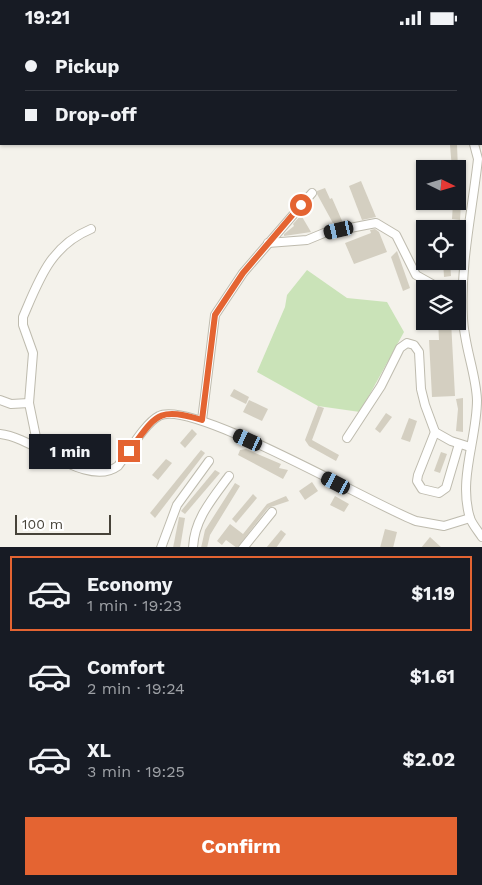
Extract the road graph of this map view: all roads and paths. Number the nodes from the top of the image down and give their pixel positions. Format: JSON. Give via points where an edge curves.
{"nodes":[{"id":1,"x":474,"y":145,"type":"edge"},
{"id":2,"x":312,"y":193,"type":"dead end"},
{"id":3,"x":91,"y":229,"type":"dead end"},
{"id":4,"x":268,"y":243,"type":"junction"},
{"id":5,"x":425,"y":280,"type":"edge"},
{"id":6,"x":461,"y":280,"type":"edge"},
{"id":7,"x":464,"y":330,"type":"edge"},
{"id":8,"x":0,"y":400,"type":"edge"},
{"id":9,"x":29,"y":403,"type":"junction"},
{"id":10,"x":202,"y":420,"type":"junction"},
{"id":11,"x":435,"y":432,"type":"junction"},
{"id":12,"x":0,"y":434,"type":"edge"},
{"id":13,"x":347,"y":437,"type":"dead end"},
{"id":14,"x":459,"y":444,"type":"junction"},
{"id":15,"x":38,"y":447,"type":"junction"},
{"id":16,"x":470,"y":447,"type":"junction"},
{"id":17,"x":209,"y":461,"type":"dead end"},
{"id":18,"x":229,"y":476,"type":"dead end"},
{"id":19,"x":272,"y":512,"type":"dead end"},
{"id":20,"x":470,"y":518,"type":"junction"},
{"id":21,"x":482,"y":537,"type":"edge"},
{"id":22,"x":161,"y":547,"type":"edge"},
{"id":23,"x":193,"y":547,"type":"edge"},
{"id":24,"x":244,"y":547,"type":"edge"}],
"edges":[{"from":1,"to":6,"type":"street","via":[[478,159]]},
{"from":2,"to":4,"type":"street"},
{"from":3,"to":9,"type":"street","via":[[79,234],[47,264],[23,317],[22,325],[32,353]]},
{"from":4,"to":5,"type":"street","via":[[308,240],[324,233],[376,223],[396,235],[416,275]]},
{"from":4,"to":10,"type":"street","via":[[215,315]]},
{"from":7,"to":16,"type":"street","via":[[477,400]]},
{"from":8,"to":9,"type":"street","via":[[11,404]]},
{"from":9,"to":15,"type":"street"},
{"from":10,"to":15,"type":"street","via":[[172,413],[158,416],[112,470],[80,469]]},
{"from":10,"to":20,"type":"street","via":[[416,521],[444,526]]},
{"from":11,"to":13,"type":"street","via":[[421,389],[419,352],[414,345],[407,343],[400,348],[381,386]]},
{"from":11,"to":14,"type":"street"},
{"from":11,"to":14,"type":"street","via":[[418,475],[417,481],[422,489],[439,493],[446,489]]},
{"from":12,"to":15,"type":"street"},
{"from":14,"to":16,"type":"street"},
{"from":16,"to":20,"type":"street"},
{"from":17,"to":22,"type":"street","via":[[177,505]]},
{"from":18,"to":23,"type":"street","via":[[203,511],[193,536]]},
{"from":19,"to":24,"type":"street"},
{"from":20,"to":21,"type":"street"}]}
